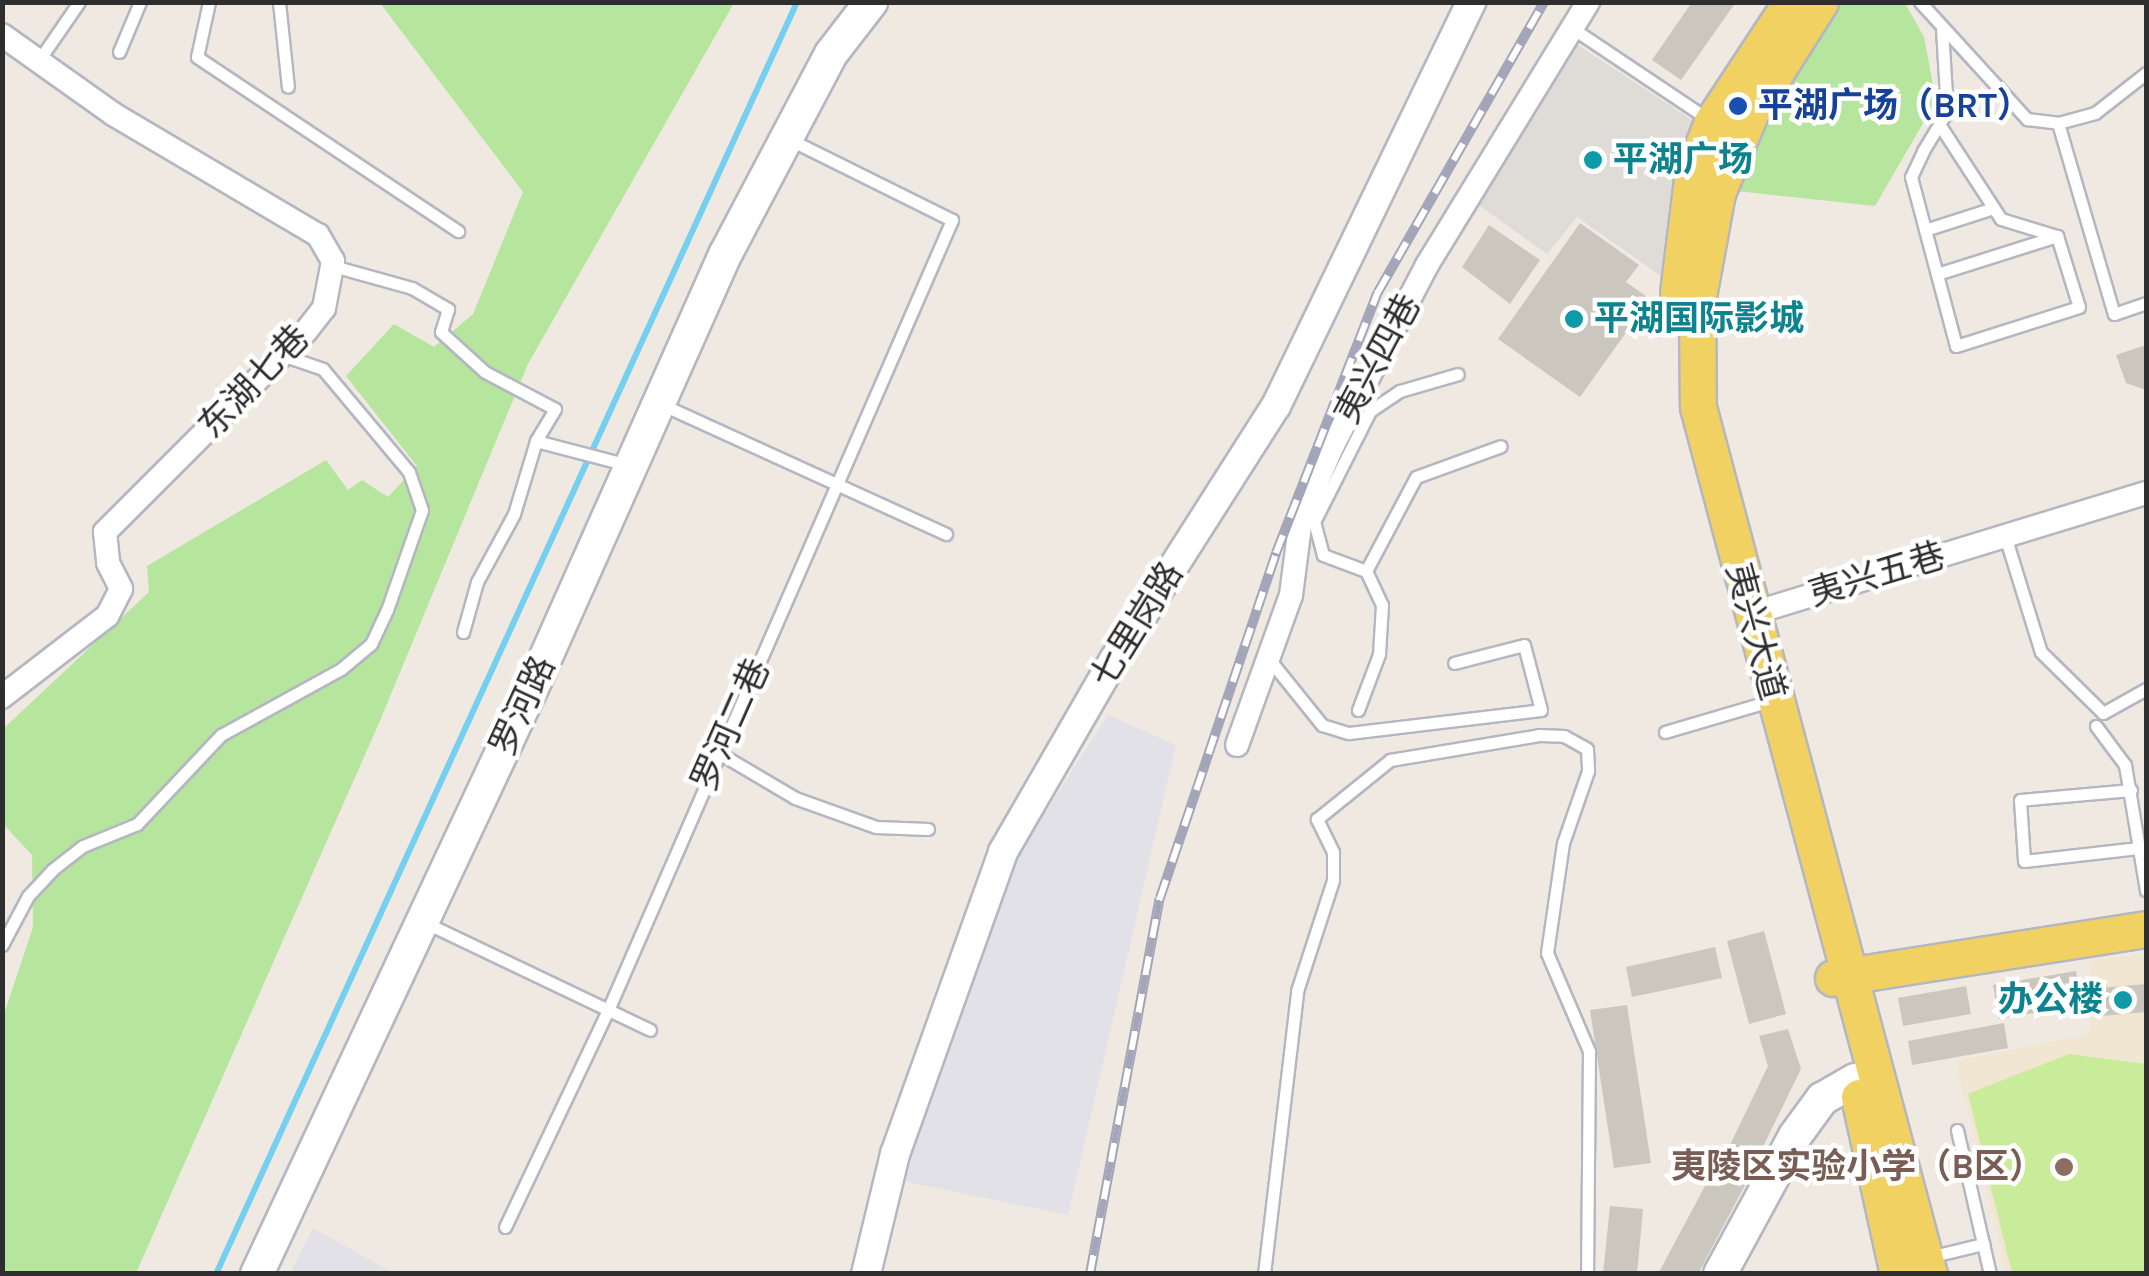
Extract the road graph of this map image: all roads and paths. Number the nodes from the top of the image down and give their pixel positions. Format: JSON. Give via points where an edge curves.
{"nodes":[{"id":1,"x":79,"y":2,"type":"edge"},
{"id":2,"x":140,"y":2,"type":"edge"},
{"id":3,"x":209,"y":2,"type":"edge"},
{"id":4,"x":279,"y":2,"type":"edge"},
{"id":5,"x":852,"y":2,"type":"edge"},
{"id":6,"x":870,"y":2,"type":"edge"},
{"id":7,"x":1471,"y":2,"type":"edge"},
{"id":8,"x":1588,"y":2,"type":"edge"},
{"id":9,"x":1792,"y":2,"type":"edge"},
{"id":10,"x":1820,"y":2,"type":"edge"},
{"id":11,"x":1920,"y":2,"type":"edge"},
{"id":12,"x":1572,"y":28,"type":"junction"},
{"id":13,"x":1942,"y":30,"type":"junction"},
{"id":14,"x":2,"y":35,"type":"edge"},
{"id":15,"x":119,"y":52,"type":"dead end"},
{"id":16,"x":38,"y":62,"type":"junction"},
{"id":17,"x":2146,"y":73,"type":"edge"},
{"id":18,"x":288,"y":87,"type":"dead end"},
{"id":19,"x":1712,"y":122,"type":"junction"},
{"id":20,"x":1940,"y":124,"type":"junction"},
{"id":21,"x":2058,"y":124,"type":"junction"},
{"id":22,"x":787,"y":138,"type":"junction"},
{"id":23,"x":1994,"y":208,"type":"junction"},
{"id":24,"x":1925,"y":230,"type":"junction"},
{"id":25,"x":458,"y":231,"type":"dead end"},
{"id":26,"x":2057,"y":236,"type":"junction"},
{"id":27,"x":332,"y":266,"type":"junction"},
{"id":28,"x":1937,"y":274,"type":"junction"},
{"id":29,"x":2146,"y":303,"type":"edge"},
{"id":30,"x":282,"y":355,"type":"junction"},
{"id":31,"x":1368,"y":373,"type":"junction"},
{"id":32,"x":1458,"y":374,"type":"dead end"},
{"id":33,"x":1385,"y":398,"type":"junction"},
{"id":34,"x":659,"y":404,"type":"junction"},
{"id":35,"x":536,"y":441,"type":"junction"},
{"id":36,"x":1500,"y":446,"type":"dead end"},
{"id":37,"x":631,"y":466,"type":"junction"},
{"id":38,"x":839,"y":485,"type":"junction"},
{"id":39,"x":2146,"y":493,"type":"edge"},
{"id":40,"x":946,"y":534,"type":"dead end"},
{"id":41,"x":2005,"y":536,"type":"junction"},
{"id":42,"x":1366,"y":571,"type":"junction"},
{"id":43,"x":1750,"y":614,"type":"junction"},
{"id":44,"x":463,"y":632,"type":"dead end"},
{"id":45,"x":1269,"y":659,"type":"junction"},
{"id":46,"x":1454,"y":663,"type":"dead end"},
{"id":47,"x":2146,"y":689,"type":"edge"},
{"id":48,"x":2,"y":697,"type":"edge"},
{"id":49,"x":1757,"y":705,"type":"junction"},
{"id":50,"x":1358,"y":710,"type":"dead end"},
{"id":51,"x":2096,"y":726,"type":"dead end"},
{"id":52,"x":1665,"y":732,"type":"dead end"},
{"id":53,"x":1237,"y":745,"type":"dead end"},
{"id":54,"x":719,"y":752,"type":"junction"},
{"id":55,"x":2130,"y":790,"type":"junction"},
{"id":56,"x":928,"y":829,"type":"dead end"},
{"id":57,"x":2138,"y":848,"type":"junction"},
{"id":58,"x":2146,"y":890,"type":"edge"},
{"id":59,"x":422,"y":922,"type":"junction"},
{"id":60,"x":2146,"y":929,"type":"edge"},
{"id":61,"x":2,"y":945,"type":"edge"},
{"id":62,"x":1841,"y":976,"type":"junction"},
{"id":63,"x":608,"y":1010,"type":"junction"},
{"id":64,"x":650,"y":1030,"type":"dead end"},
{"id":65,"x":1855,"y":1080,"type":"junction"},
{"id":66,"x":1956,"y":1130,"type":"dead end"},
{"id":67,"x":505,"y":1227,"type":"dead end"},
{"id":68,"x":1983,"y":1244,"type":"junction"},
{"id":69,"x":1917,"y":1268,"type":"edge"},
{"id":70,"x":256,"y":1274,"type":"edge"},
{"id":71,"x":866,"y":1274,"type":"edge"},
{"id":72,"x":1264,"y":1274,"type":"edge"},
{"id":73,"x":1588,"y":1274,"type":"edge"},
{"id":74,"x":1720,"y":1274,"type":"edge"},
{"id":75,"x":1990,"y":1274,"type":"edge"}],
"edges":[{"from":1,"to":16,"type":"lane"},
{"from":2,"to":15,"type":"lane"},
{"from":3,"to":25,"type":"lane","via":[[198,58]]},
{"from":4,"to":18,"type":"lane"},
{"from":5,"to":22,"type":"main road","name":"罗河路","via":[[817,50]]},
{"from":6,"to":22,"type":"main road","name":"罗河路","via":[[831,54]]},
{"from":7,"to":71,"type":"street","name":"七里岗路","via":[[1276,406],[1114,660],[1003,852],[895,1154]]},
{"from":8,"to":12,"type":"street","name":"夷兴四巷"},
{"from":9,"to":19,"type":"main road","name":"夷兴大道"},
{"from":10,"to":43,"type":"main road","name":"夷兴大道","via":[[1751,111],[1717,193],[1697,302],[1698,407]]},
{"from":11,"to":13,"type":"lane"},
{"from":12,"to":19,"type":"lane"},
{"from":12,"to":31,"type":"street","name":"夷兴四巷"},
{"from":13,"to":20,"type":"lane","via":[[1948,111]]},
{"from":13,"to":21,"type":"lane","via":[[2027,119]]},
{"from":14,"to":16,"type":"street"},
{"from":16,"to":27,"type":"street","via":[[318,235]]},
{"from":17,"to":21,"type":"lane","via":[[2114,103]]},
{"from":19,"to":49,"type":"main road","name":"夷兴大道","via":[[1692,171],[1679,353],[1684,410]]},
{"from":20,"to":23,"type":"lane"},
{"from":20,"to":24,"type":"lane","via":[[1911,176]]},
{"from":21,"to":29,"type":"lane","via":[[2114,314]]},
{"from":22,"to":34,"type":"main road","name":"罗河路"},
{"from":22,"to":38,"type":"lane","name":"罗河二巷","via":[[952,220]]},
{"from":23,"to":24,"type":"lane"},
{"from":23,"to":26,"type":"lane","via":[[2000,218]]},
{"from":24,"to":28,"type":"lane"},
{"from":26,"to":28,"type":"lane"},
{"from":26,"to":28,"type":"lane","via":[[2079,307],[1956,346]]},
{"from":27,"to":30,"type":"street","name":"东湖七巷","via":[[324,308]]},
{"from":27,"to":35,"type":"lane","via":[[412,288],[448,309],[441,332],[485,372],[555,409]]},
{"from":30,"to":48,"type":"street","name":"东湖七巷","via":[[105,532],[108,564],[121,589],[107,616]]},
{"from":30,"to":61,"type":"lane","via":[[323,370],[409,472],[422,510],[388,610],[371,644],[341,669],[221,734],[137,824],[82,846],[52,870],[28,896]]},
{"from":31,"to":33,"type":"lane"},
{"from":31,"to":45,"type":"street","name":"夷兴四巷","via":[[1301,518],[1291,595]]},
{"from":32,"to":33,"type":"lane"},
{"from":33,"to":42,"type":"lane","via":[[1357,430],[1314,522],[1324,555]]},
{"from":34,"to":37,"type":"main road","name":"罗河路"},
{"from":34,"to":38,"type":"lane"},
{"from":35,"to":37,"type":"lane"},
{"from":35,"to":44,"type":"lane","via":[[514,514],[477,582]]},
{"from":36,"to":42,"type":"lane","via":[[1416,477]]},
{"from":37,"to":59,"type":"main road","name":"罗河路"},
{"from":38,"to":40,"type":"lane"},
{"from":38,"to":54,"type":"lane","name":"罗河二巷"},
{"from":39,"to":41,"type":"street","name":"夷兴五巷"},
{"from":41,"to":43,"type":"street","name":"夷兴五巷"},
{"from":41,"to":47,"type":"lane","via":[[2041,652],[2102,713]]},
{"from":42,"to":50,"type":"lane","via":[[1383,623]]},
{"from":43,"to":62,"type":"main road","name":"夷兴大道"},
{"from":45,"to":46,"type":"lane","via":[[1322,726],[1349,733],[1541,710],[1524,646]]},
{"from":45,"to":53,"type":"street","name":"夷兴四巷"},
{"from":49,"to":52,"type":"lane"},
{"from":49,"to":62,"type":"main road","name":"夷兴大道"},
{"from":51,"to":55,"type":"lane","via":[[2125,766]]},
{"from":54,"to":56,"type":"lane","via":[[796,798],[876,827]]},
{"from":54,"to":63,"type":"lane","name":"罗河二巷"},
{"from":55,"to":57,"type":"lane"},
{"from":55,"to":57,"type":"lane","via":[[2020,800],[2024,861]]},
{"from":57,"to":58,"type":"lane"},
{"from":59,"to":63,"type":"lane"},
{"from":59,"to":70,"type":"main road","name":"罗河路"},
{"from":60,"to":62,"type":"main road"},
{"from":62,"to":65,"type":"main road","name":"夷兴大道"},
{"from":62,"to":69,"type":"main road","name":"夷兴大道"},
{"from":63,"to":64,"type":"lane"},
{"from":63,"to":67,"type":"lane","name":"罗河二巷"},
{"from":65,"to":69,"type":"main road","name":"夷兴大道"},
{"from":65,"to":74,"type":"main road","via":[[1822,1100],[1796,1136]]},
{"from":66,"to":68,"type":"lane"},
{"from":68,"to":69,"type":"lane"},
{"from":68,"to":75,"type":"lane"},
{"from":72,"to":73,"type":"lane","via":[[1297,991],[1333,880],[1333,852],[1317,819],[1390,760],[1539,736],[1564,736],[1587,749],[1588,771],[1563,843],[1547,953],[1589,1050]]}]}
